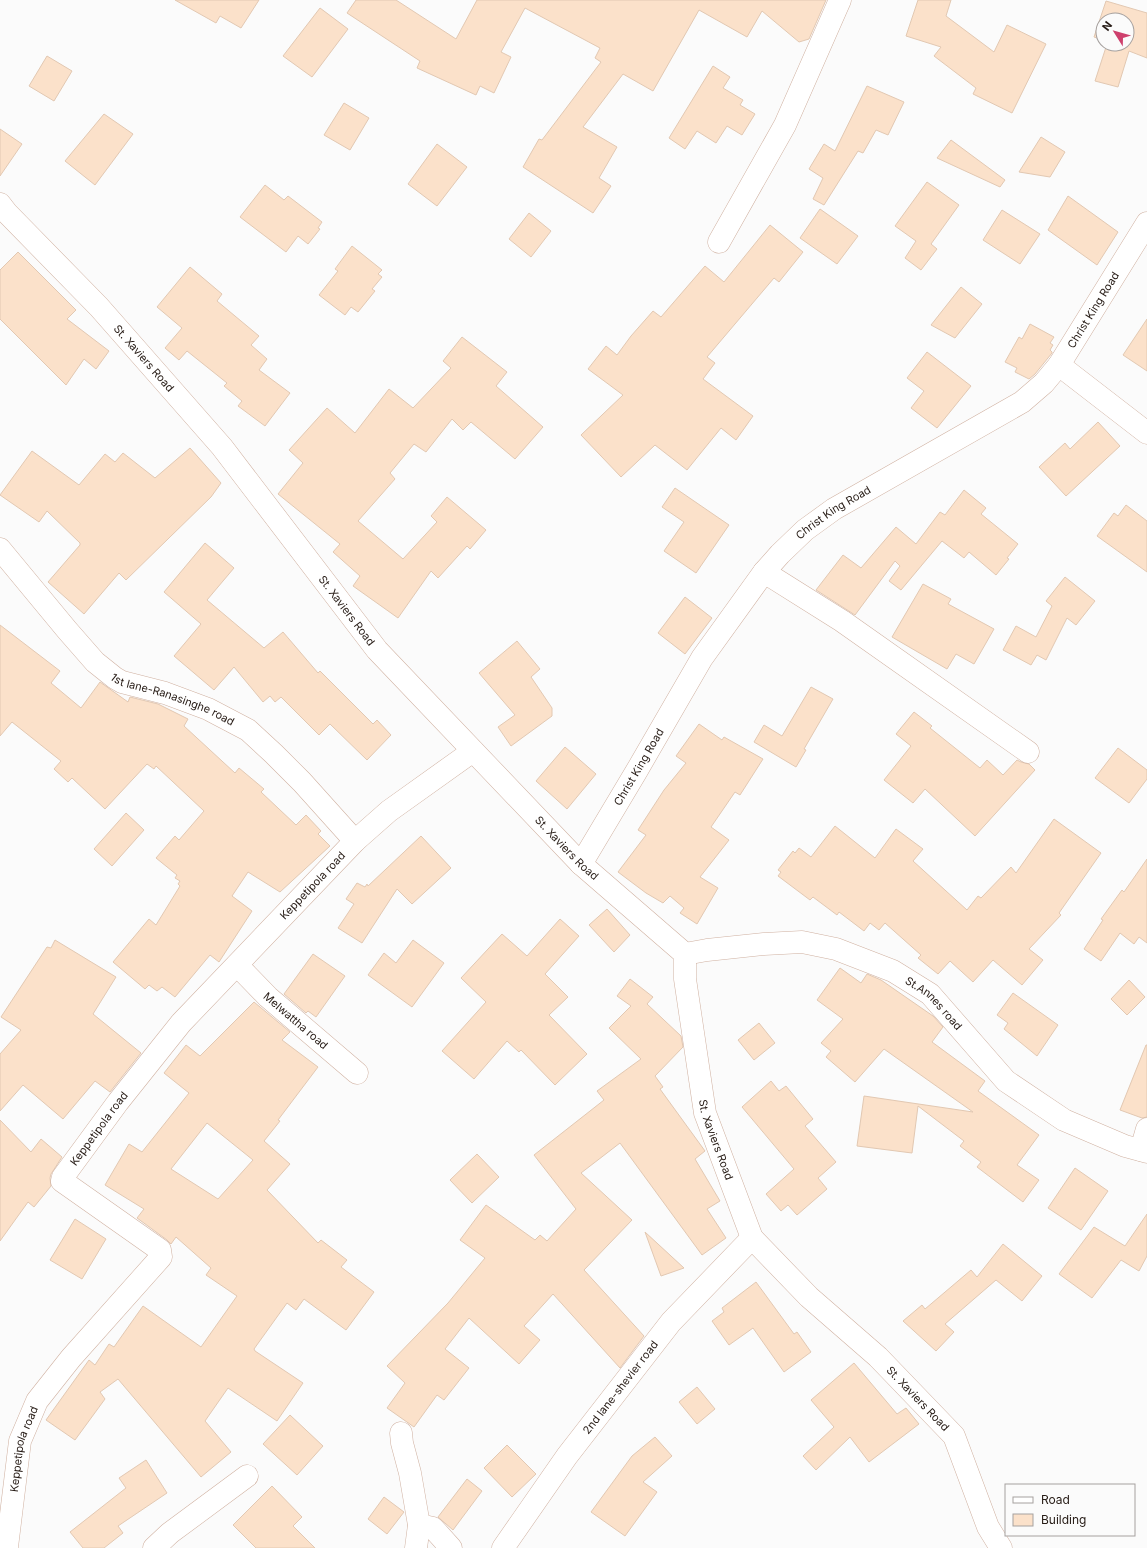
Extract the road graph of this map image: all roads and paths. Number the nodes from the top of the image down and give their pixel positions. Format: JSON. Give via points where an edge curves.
{"nodes":[{"id":1,"x":840,"y":0,"type":"edge"},
{"id":2,"x":2,"y":214,"type":"edge"},
{"id":3,"x":1147,"y":223,"type":"edge"},
{"id":4,"x":719,"y":242,"type":"dead end"},
{"id":5,"x":1059,"y":365,"type":"junction"},
{"id":6,"x":1147,"y":433,"type":"edge"},
{"id":7,"x":0,"y":549,"type":"edge"},
{"id":8,"x":764,"y":572,"type":"junction"},
{"id":9,"x":473,"y":751,"type":"junction"},
{"id":10,"x":1028,"y":752,"type":"dead end"},
{"id":11,"x":355,"y":841,"type":"junction"},
{"id":12,"x":581,"y":864,"type":"junction"},
{"id":13,"x":685,"y":954,"type":"junction"},
{"id":14,"x":237,"y":965,"type":"junction"},
{"id":15,"x":358,"y":1073,"type":"dead end"},
{"id":16,"x":1147,"y":1129,"type":"edge"},
{"id":17,"x":1144,"y":1151,"type":"edge"},
{"id":18,"x":752,"y":1238,"type":"junction"},
{"id":19,"x":400,"y":1433,"type":"dead end"},
{"id":20,"x":247,"y":1476,"type":"dead end"},
{"id":21,"x":419,"y":1525,"type":"junction"},
{"id":22,"x":6,"y":1548,"type":"edge"},
{"id":23,"x":154,"y":1548,"type":"edge"},
{"id":24,"x":416,"y":1548,"type":"edge"},
{"id":25,"x":451,"y":1548,"type":"edge"},
{"id":26,"x":503,"y":1548,"type":"edge"},
{"id":27,"x":1001,"y":1548,"type":"edge"}],
"edges":[{"from":1,"to":4,"type":"street","via":[[785,125]]},
{"from":2,"to":9,"type":"street","name":"St. Xaviers Road","via":[[99,307],[222,446],[377,650]]},
{"from":3,"to":5,"type":"street","name":"Christ King Road"},
{"from":5,"to":6,"type":"street"},
{"from":5,"to":8,"type":"street","name":"Christ King Road","via":[[1044,383],[1022,402],[834,509],[805,530]]},
{"from":7,"to":11,"type":"street","name":"1st lane-Ranasinghe road","via":[[95,662],[122,682],[165,693],[208,709],[248,730],[302,782]]},
{"from":8,"to":10,"type":"street","via":[[848,626]]},
{"from":8,"to":12,"type":"street","name":"Christ King Road","via":[[702,658]]},
{"from":9,"to":11,"type":"street","name":"Keppetipola road","via":[[389,812]]},
{"from":9,"to":12,"type":"street","name":"St. Xaviers Road"},
{"from":11,"to":14,"type":"street","name":"Keppetipola road"},
{"from":12,"to":13,"type":"street","name":"St. Xaviers Road"},
{"from":13,"to":17,"type":"street","name":"St.Annes road","via":[[802,942],[836,949],[893,971],[930,994],[1006,1081],[1064,1120]]},
{"from":13,"to":18,"type":"street","name":"St. Xaviers Road","via":[[685,979],[705,1114]]},
{"from":14,"to":15,"type":"street","name":"Melwattha road","via":[[268,997]]},
{"from":14,"to":22,"type":"street","name":"Keppetipola road","via":[[181,1022],[63,1177],[62,1182],[160,1250],[161,1257],[71,1358],[37,1401],[20,1441]]},
{"from":16,"to":17,"type":"street"},
{"from":18,"to":26,"type":"street","name":"2nd lane-shevier road","via":[[671,1322],[567,1456]]},
{"from":18,"to":27,"type":"street","name":"St. Xaviers Road","via":[[809,1297],[878,1358],[954,1436],[988,1527]]},
{"from":19,"to":21,"type":"street"},
{"from":20,"to":23,"type":"street","via":[[170,1533]]},
{"from":21,"to":24,"type":"street"},
{"from":21,"to":25,"type":"street","via":[[433,1528]]}]}
